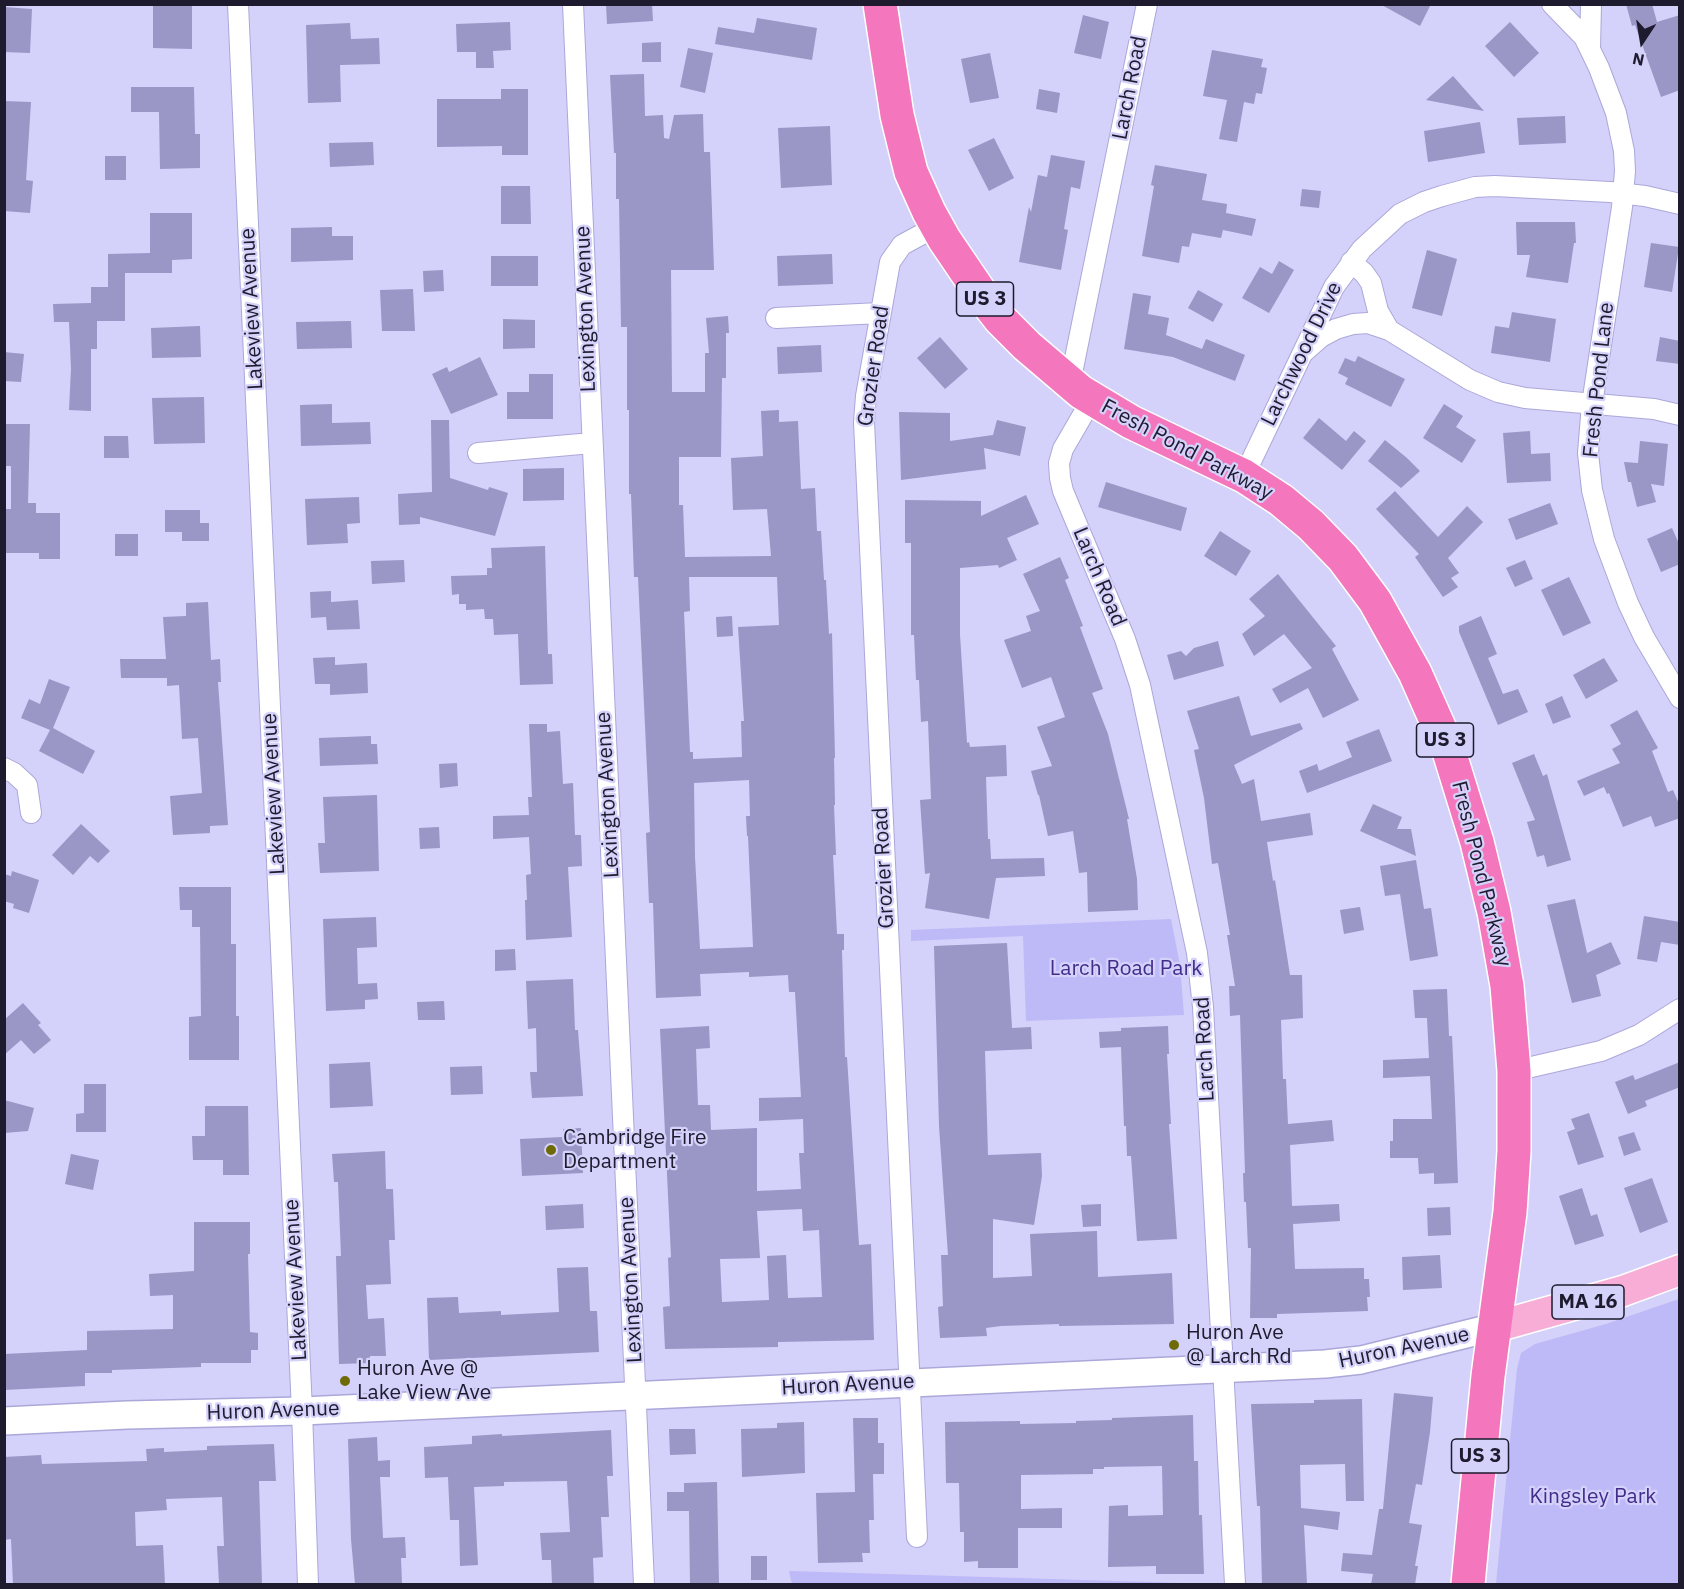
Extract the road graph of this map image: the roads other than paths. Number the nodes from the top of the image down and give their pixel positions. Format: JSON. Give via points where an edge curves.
{"nodes":[{"id":1,"x":238,"y":4,"type":"edge"},
{"id":2,"x":573,"y":4,"type":"edge"},
{"id":3,"x":880,"y":4,"type":"edge"},
{"id":4,"x":1147,"y":4,"type":"edge"},
{"id":5,"x":1552,"y":4,"type":"edge"},
{"id":6,"x":1591,"y":4,"type":"edge"},
{"id":7,"x":1590,"y":50,"type":"junction"},
{"id":8,"x":1623,"y":193,"type":"junction"},
{"id":9,"x":1680,"y":204,"type":"edge"},
{"id":10,"x":937,"y":226,"type":"junction"},
{"id":11,"x":1351,"y":262,"type":"junction"},
{"id":12,"x":880,"y":313,"type":"junction"},
{"id":13,"x":776,"y":318,"type":"dead end"},
{"id":14,"x":1389,"y":330,"type":"junction"},
{"id":15,"x":1300,"y":356,"type":"junction"},
{"id":16,"x":1081,"y":391,"type":"junction"},
{"id":17,"x":1592,"y":404,"type":"junction"},
{"id":18,"x":1680,"y":415,"type":"edge"},
{"id":19,"x":592,"y":443,"type":"junction"},
{"id":20,"x":478,"y":453,"type":"dead end"},
{"id":21,"x":1244,"y":476,"type":"junction"},
{"id":22,"x":1680,"y":698,"type":"edge"},
{"id":23,"x":4,"y":768,"type":"edge"},
{"id":24,"x":31,"y":813,"type":"dead end"},
{"id":25,"x":1680,"y":1009,"type":"edge"},
{"id":26,"x":1514,"y":1071,"type":"junction"},
{"id":27,"x":1680,"y":1269,"type":"edge"},
{"id":28,"x":1495,"y":1327,"type":"junction"},
{"id":29,"x":1224,"y":1368,"type":"junction"},
{"id":30,"x":908,"y":1382,"type":"junction"},
{"id":31,"x":636,"y":1396,"type":"junction"},
{"id":32,"x":302,"y":1410,"type":"junction"},
{"id":33,"x":4,"y":1421,"type":"edge"},
{"id":34,"x":917,"y":1537,"type":"dead end"},
{"id":35,"x":308,"y":1584,"type":"edge"},
{"id":36,"x":644,"y":1584,"type":"edge"},
{"id":37,"x":1235,"y":1584,"type":"edge"},
{"id":38,"x":1468,"y":1584,"type":"edge"}],
"edges":[{"from":1,"to":32,"type":"street","name":"Lakeview Avenue"},
{"from":2,"to":19,"type":"street","name":"Lexington Avenue"},
{"from":3,"to":10,"type":"highway","name":"Fresh Pond Parkway","number":"US 3","via":[[903,145],[911,172]]},
{"from":4,"to":16,"type":"street","name":"Larch Road"},
{"from":5,"to":7,"type":"street","name":"Fresh Pond Lane","via":[[1584,37]]},
{"from":6,"to":7,"type":"street","name":"Fresh Pond Lane"},
{"from":7,"to":8,"type":"street","name":"Fresh Pond Lane","via":[[1619,122],[1624,151]]},
{"from":8,"to":9,"type":"street","name":"Larchwood Drive"},
{"from":8,"to":11,"type":"street","name":"Larchwood Drive","via":[[1515,185],[1453,193],[1400,214]]},
{"from":8,"to":17,"type":"street","name":"Fresh Pond Lane"},
{"from":10,"to":12,"type":"street","name":"Grozier Road","via":[[902,245],[893,256]]},
{"from":10,"to":16,"type":"highway","name":"Fresh Pond Parkway","number":"US 3","via":[[1000,319]]},
{"from":11,"to":14,"type":"street","via":[[1371,283],[1378,311]]},
{"from":11,"to":15,"type":"street","name":"Larchwood Drive","via":[[1329,296]]},
{"from":12,"to":13,"type":"street"},
{"from":12,"to":30,"type":"street","name":"Grozier Road","via":[[864,422]]},
{"from":14,"to":15,"type":"street","via":[[1368,323],[1344,325],[1321,337]]},
{"from":14,"to":17,"type":"street","via":[[1470,380],[1498,392]]},
{"from":15,"to":21,"type":"street","name":"Larchwood Drive"},
{"from":16,"to":21,"type":"highway","name":"Fresh Pond Parkway","number":"US 3","via":[[1131,422]]},
{"from":16,"to":29,"type":"street","name":"Larch Road","via":[[1059,463],[1060,478],[1140,685],[1197,953]]},
{"from":17,"to":18,"type":"street"},
{"from":17,"to":22,"type":"street","name":"Fresh Pond Lane","via":[[1589,465],[1600,526],[1634,615]]},
{"from":19,"to":20,"type":"street"},
{"from":19,"to":31,"type":"street","name":"Lexington Avenue"},
{"from":21,"to":26,"type":"highway","name":"Fresh Pond Parkway","number":"US 3","via":[[1301,516],[1343,558],[1379,607],[1423,690],[1454,765],[1490,893],[1507,986]]},
{"from":23,"to":24,"type":"street","via":[[27,785]]},
{"from":25,"to":26,"type":"street","via":[[1639,1035],[1608,1048]]},
{"from":26,"to":28,"type":"highway","name":"Fresh Pond Parkway","number":"US 3","via":[[1512,1192]]},
{"from":27,"to":28,"type":"main road","name":"Huron Avenue","number":"MA 16","via":[[1623,1291]]},
{"from":28,"to":29,"type":"street","name":"Huron Avenue","via":[[1343,1363]]},
{"from":28,"to":38,"type":"highway","name":"Fresh Pond Parkway","number":"US 3"},
{"from":29,"to":30,"type":"street","name":"Huron Avenue"},
{"from":29,"to":37,"type":"street","name":"Larch Road"},
{"from":30,"to":31,"type":"street","name":"Huron Avenue"},
{"from":30,"to":34,"type":"street","name":"Grozier Road"},
{"from":31,"to":32,"type":"street","name":"Huron Avenue"},
{"from":31,"to":36,"type":"street","name":"Lexington Avenue"},
{"from":32,"to":33,"type":"street","name":"Huron Avenue"},
{"from":32,"to":35,"type":"street","name":"Lakeview Avenue"}]}
